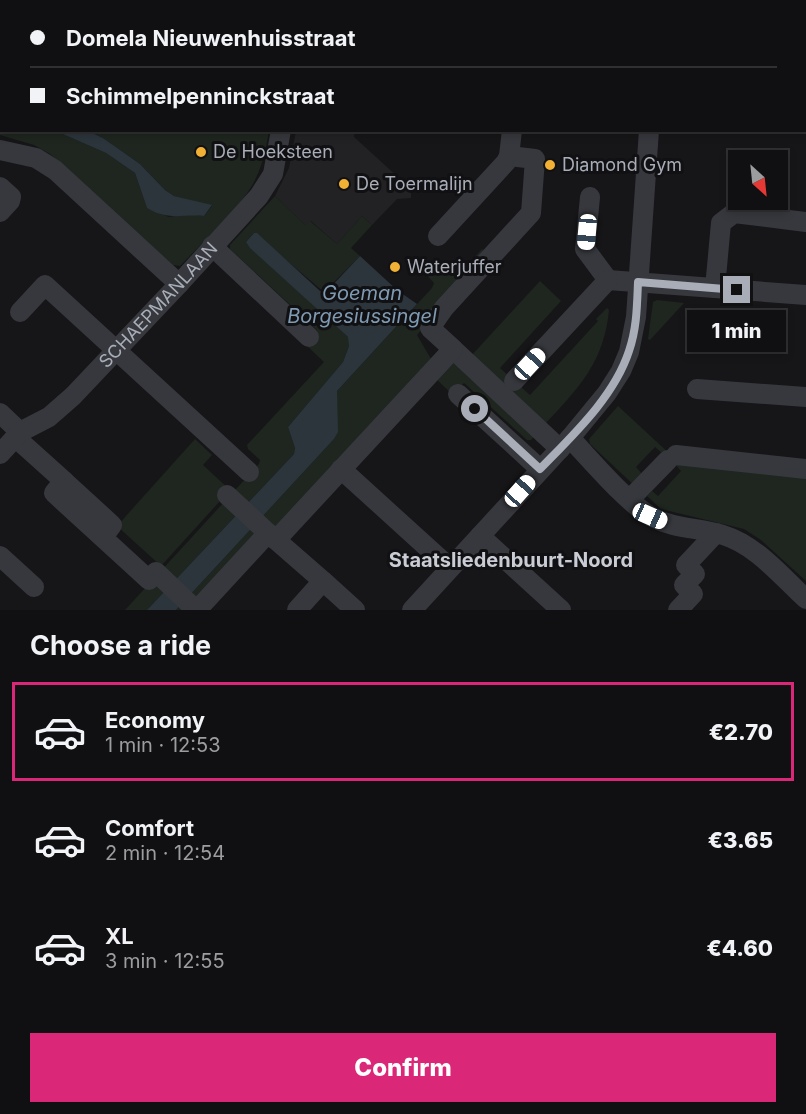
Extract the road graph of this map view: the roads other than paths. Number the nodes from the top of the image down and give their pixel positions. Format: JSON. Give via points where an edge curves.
{"nodes":[{"id":1,"x":281,"y":132,"type":"edge"},
{"id":2,"x":512,"y":132,"type":"edge"},
{"id":3,"x":649,"y":132,"type":"edge"},
{"id":4,"x":0,"y":150,"type":"edge"},
{"id":5,"x":508,"y":156,"type":"junction"},
{"id":6,"x":0,"y":187,"type":"edge"},
{"id":7,"x":590,"y":197,"type":"dead end"},
{"id":8,"x":0,"y":212,"type":"edge"},
{"id":9,"x":806,"y":222,"type":"edge"},
{"id":10,"x":438,"y":236,"type":"dead end"},
{"id":11,"x":212,"y":246,"type":"junction"},
{"id":12,"x":608,"y":280,"type":"junction"},
{"id":13,"x":638,"y":282,"type":"junction"},
{"id":14,"x":179,"y":284,"type":"junction"},
{"id":15,"x":715,"y":288,"type":"junction"},
{"id":16,"x":806,"y":295,"type":"edge"},
{"id":17,"x":20,"y":312,"type":"dead end"},
{"id":18,"x":309,"y":337,"type":"dead end"},
{"id":19,"x":453,"y":349,"type":"junction"},
{"id":20,"x":116,"y":350,"type":"junction"},
{"id":21,"x":514,"y":381,"type":"dead end"},
{"id":22,"x":697,"y":389,"type":"dead end"},
{"id":23,"x":458,"y":394,"type":"dead end"},
{"id":24,"x":806,"y":397,"type":"edge"},
{"id":25,"x":0,"y":413,"type":"edge"},
{"id":26,"x":18,"y":434,"type":"junction"},
{"id":27,"x":565,"y":443,"type":"junction"},
{"id":28,"x":0,"y":454,"type":"edge"},
{"id":29,"x":341,"y":469,"type":"junction"},
{"id":30,"x":540,"y":469,"type":"junction"},
{"id":31,"x":806,"y":469,"type":"edge"},
{"id":32,"x":249,"y":472,"type":"dead end"},
{"id":33,"x":228,"y":495,"type":"dead end"},
{"id":34,"x":630,"y":500,"type":"junction"},
{"id":35,"x":716,"y":533,"type":"junction"},
{"id":36,"x":272,"y":536,"type":"junction"},
{"id":37,"x":480,"y":536,"type":"junction"},
{"id":38,"x":0,"y":556,"type":"edge"},
{"id":39,"x":450,"y":568,"type":"junction"},
{"id":40,"x":323,"y":581,"type":"junction"},
{"id":41,"x":34,"y":587,"type":"dead end"},
{"id":42,"x":806,"y":598,"type":"edge"},
{"id":43,"x":196,"y":610,"type":"edge"},
{"id":44,"x":297,"y":610,"type":"edge"},
{"id":45,"x":355,"y":610,"type":"edge"},
{"id":46,"x":412,"y":610,"type":"edge"},
{"id":47,"x":561,"y":610,"type":"edge"},
{"id":48,"x":678,"y":610,"type":"edge"}],
"edges":[{"from":1,"to":11,"type":"street","name":"SCHAEPMANLAAN","via":[[273,174],[259,196]]},
{"from":2,"to":5,"type":"street"},
{"from":3,"to":13,"type":"street"},
{"from":4,"to":14,"type":"street","via":[[36,158],[55,170]]},
{"from":5,"to":10,"type":"street"},
{"from":5,"to":19,"type":"street","via":[[535,159],[531,213],[430,328]]},
{"from":6,"to":8,"type":"street","via":[[11,197]]},
{"from":7,"to":12,"type":"street","via":[[585,249]]},
{"from":9,"to":15,"type":"street","via":[[734,213],[721,223]]},
{"from":11,"to":14,"type":"street","name":"SCHAEPMANLAAN"},
{"from":11,"to":18,"type":"street"},
{"from":12,"to":13,"type":"street"},
{"from":12,"to":21,"type":"street"},
{"from":13,"to":15,"type":"street"},
{"from":13,"to":27,"type":"street","via":[[632,339],[621,371]]},
{"from":14,"to":20,"type":"street","name":"SCHAEPMANLAAN"},
{"from":15,"to":16,"type":"street"},
{"from":17,"to":20,"type":"street","via":[[45,285]]},
{"from":19,"to":27,"type":"street"},
{"from":19,"to":29,"type":"street"},
{"from":20,"to":26,"type":"street","name":"SCHAEPMANLAAN","via":[[49,417]]},
{"from":20,"to":32,"type":"street"},
{"from":22,"to":24,"type":"street"},
{"from":23,"to":30,"type":"street"},
{"from":25,"to":26,"type":"street"},
{"from":26,"to":28,"type":"street","name":"SCHAEPMANLAAN"},
{"from":26,"to":43,"type":"street","via":[[64,481],[54,493]]},
{"from":27,"to":30,"type":"street"},
{"from":27,"to":34,"type":"street"},
{"from":29,"to":36,"type":"street"},
{"from":29,"to":39,"type":"street"},
{"from":30,"to":37,"type":"street"},
{"from":31,"to":34,"type":"street","via":[[672,457]]},
{"from":33,"to":36,"type":"street"},
{"from":34,"to":35,"type":"street","via":[[664,523]]},
{"from":35,"to":42,"type":"street","via":[[741,542]]},
{"from":35,"to":48,"type":"street","via":[[686,565],[695,574],[684,585],[693,594]]},
{"from":36,"to":40,"type":"street"},
{"from":36,"to":43,"type":"street"},
{"from":37,"to":39,"type":"street"},
{"from":37,"to":47,"type":"street"},
{"from":38,"to":41,"type":"street"},
{"from":39,"to":46,"type":"street"},
{"from":40,"to":44,"type":"street"},
{"from":40,"to":45,"type":"street"}]}
